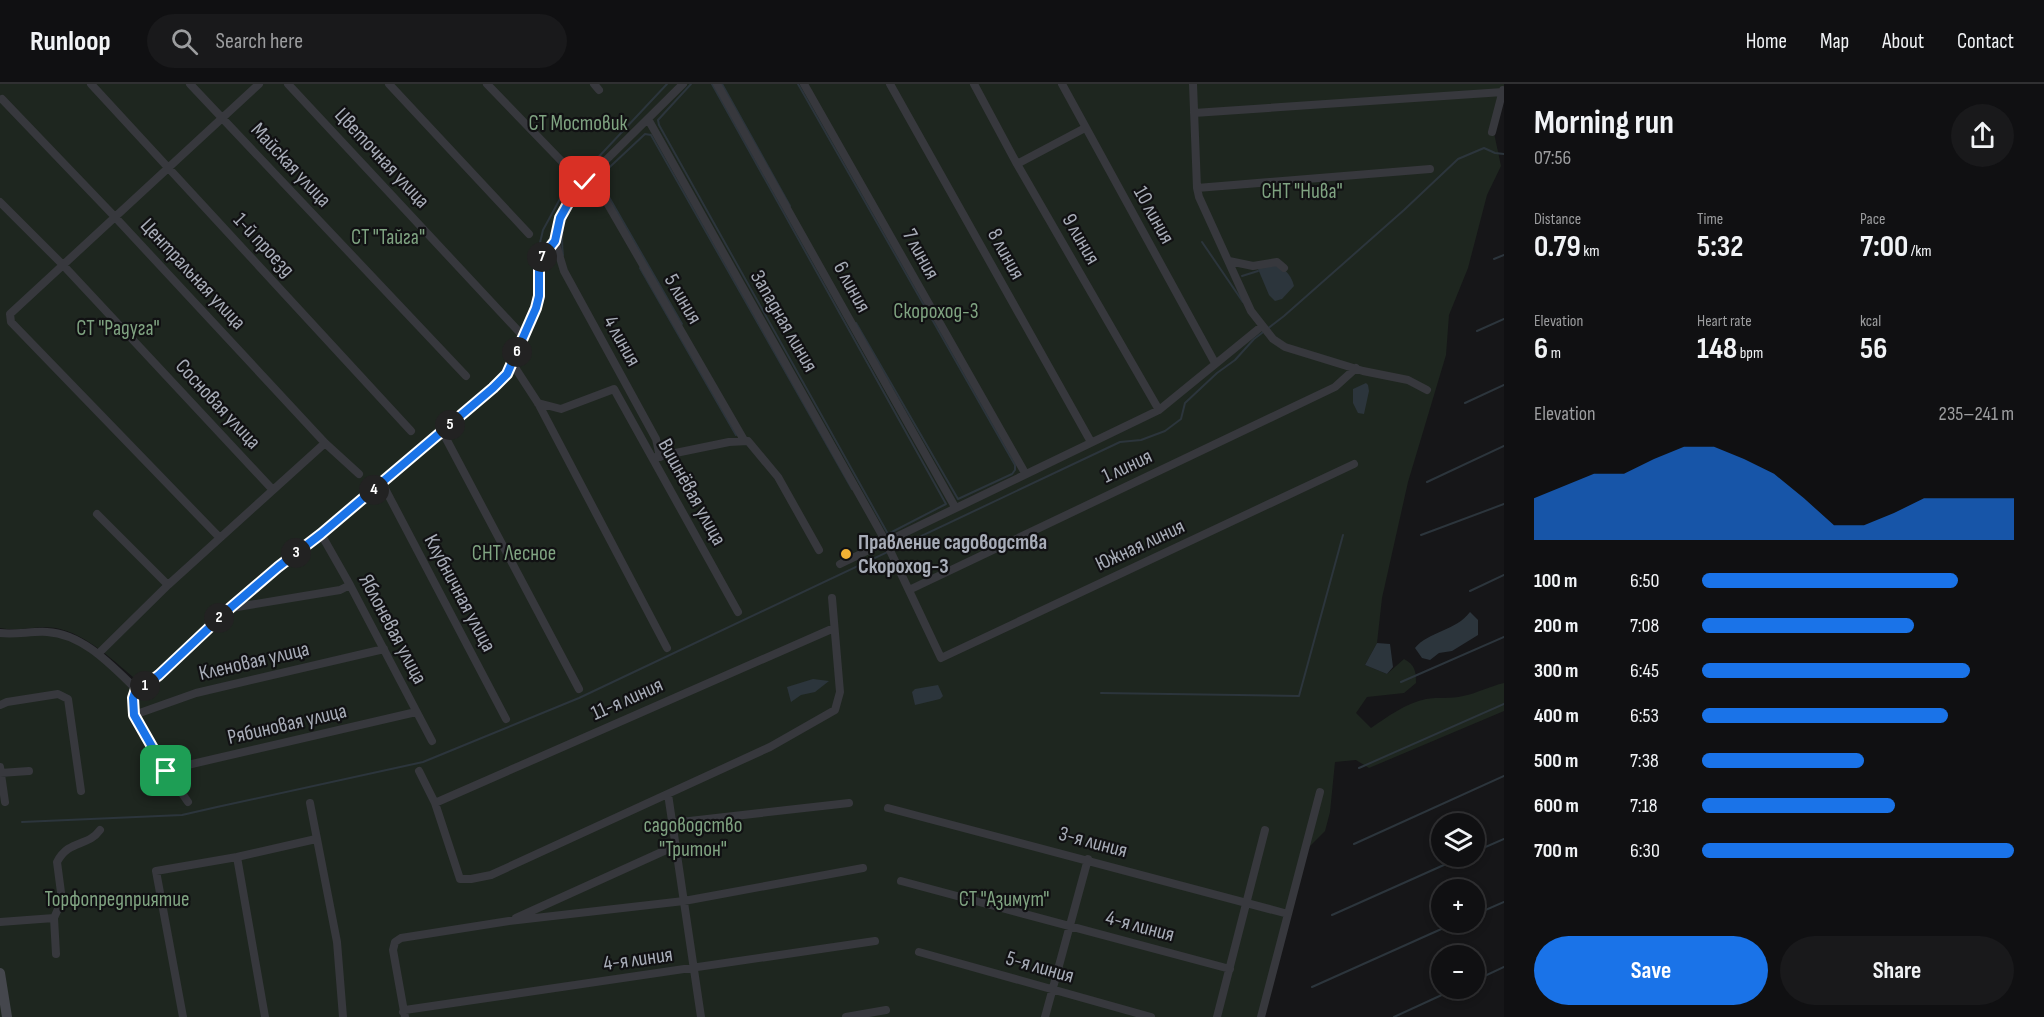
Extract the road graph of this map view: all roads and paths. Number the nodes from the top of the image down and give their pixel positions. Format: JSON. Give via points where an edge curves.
{"nodes":[{"id":1,"x":91,"y":84,"type":"edge"},
{"id":2,"x":190,"y":84,"type":"edge"},
{"id":3,"x":259,"y":84,"type":"edge"},
{"id":4,"x":288,"y":84,"type":"edge"},
{"id":5,"x":389,"y":84,"type":"edge"},
{"id":6,"x":487,"y":84,"type":"edge"},
{"id":7,"x":683,"y":84,"type":"edge"},
{"id":8,"x":717,"y":84,"type":"edge"},
{"id":9,"x":804,"y":84,"type":"edge"},
{"id":10,"x":890,"y":84,"type":"edge"},
{"id":11,"x":974,"y":84,"type":"edge"},
{"id":12,"x":1062,"y":84,"type":"edge"},
{"id":13,"x":1193,"y":84,"type":"edge"},
{"id":14,"x":1503,"y":90,"type":"edge"},
{"id":15,"x":2,"y":99,"type":"dead end"},
{"id":16,"x":1194,"y":113,"type":"junction"},
{"id":17,"x":222,"y":118,"type":"junction"},
{"id":18,"x":648,"y":119,"type":"junction"},
{"id":19,"x":1085,"y":128,"type":"junction"},
{"id":20,"x":1492,"y":132,"type":"dead end"},
{"id":21,"x":1017,"y":164,"type":"junction"},
{"id":22,"x":168,"y":167,"type":"junction"},
{"id":23,"x":1430,"y":169,"type":"dead end"},
{"id":24,"x":571,"y":171,"type":"dead end"},
{"id":25,"x":591,"y":175,"type":"junction"},
{"id":26,"x":1197,"y":188,"type":"junction"},
{"id":27,"x":0,"y":202,"type":"edge"},
{"id":28,"x":115,"y":217,"type":"junction"},
{"id":29,"x":529,"y":234,"type":"dead end"},
{"id":30,"x":555,"y":241,"type":"junction"},
{"id":31,"x":1229,"y":261,"type":"junction"},
{"id":32,"x":63,"y":265,"type":"junction"},
{"id":33,"x":1284,"y":268,"type":"dead end"},
{"id":34,"x":1262,"y":329,"type":"junction"},
{"id":35,"x":523,"y":336,"type":"junction"},
{"id":36,"x":512,"y":363,"type":"junction"},
{"id":37,"x":1215,"y":363,"type":"junction"},
{"id":38,"x":1356,"y":368,"type":"junction"},
{"id":39,"x":466,"y":376,"type":"dead end"},
{"id":40,"x":1427,"y":390,"type":"dead end"},
{"id":41,"x":538,"y":403,"type":"junction"},
{"id":42,"x":1159,"y":410,"type":"junction"},
{"id":43,"x":411,"y":430,"type":"dead end"},
{"id":44,"x":442,"y":431,"type":"junction"},
{"id":45,"x":744,"y":440,"type":"junction"},
{"id":46,"x":1091,"y":442,"type":"junction"},
{"id":47,"x":325,"y":443,"type":"junction"},
{"id":48,"x":656,"y":457,"type":"junction"},
{"id":49,"x":1354,"y":464,"type":"dead end"},
{"id":50,"x":359,"y":474,"type":"dead end"},
{"id":51,"x":1024,"y":474,"type":"junction"},
{"id":52,"x":382,"y":483,"type":"junction"},
{"id":53,"x":272,"y":489,"type":"junction"},
{"id":54,"x":955,"y":507,"type":"junction"},
{"id":55,"x":97,"y":514,"type":"dead end"},
{"id":56,"x":321,"y":534,"type":"junction"},
{"id":57,"x":220,"y":538,"type":"junction"},
{"id":58,"x":889,"y":549,"type":"junction"},
{"id":59,"x":819,"y":550,"type":"dead end"},
{"id":60,"x":840,"y":564,"type":"dead end"},
{"id":61,"x":168,"y":585,"type":"junction"},
{"id":62,"x":350,"y":585,"type":"junction"},
{"id":63,"x":909,"y":590,"type":"junction"},
{"id":64,"x":832,"y":598,"type":"dead end"},
{"id":65,"x":229,"y":609,"type":"junction"},
{"id":66,"x":738,"y":612,"type":"dead end"},
{"id":67,"x":834,"y":628,"type":"junction"},
{"id":68,"x":0,"y":633,"type":"edge"},
{"id":69,"x":667,"y":648,"type":"dead end"},
{"id":70,"x":384,"y":649,"type":"junction"},
{"id":71,"x":98,"y":654,"type":"junction"},
{"id":72,"x":941,"y":658,"type":"joint"},
{"id":73,"x":136,"y":689,"type":"junction"},
{"id":74,"x":579,"y":689,"type":"dead end"},
{"id":75,"x":0,"y":705,"type":"edge"},
{"id":76,"x":416,"y":712,"type":"junction"},
{"id":77,"x":134,"y":715,"type":"junction"},
{"id":78,"x":506,"y":719,"type":"dead end"},
{"id":79,"x":432,"y":741,"type":"dead end"},
{"id":80,"x":0,"y":771,"type":"edge"},
{"id":81,"x":29,"y":771,"type":"dead end"},
{"id":82,"x":166,"y":771,"type":"junction"},
{"id":83,"x":419,"y":771,"type":"dead end"},
{"id":84,"x":81,"y":791,"type":"dead end"},
{"id":85,"x":1320,"y":792,"type":"dead end"},
{"id":86,"x":668,"y":794,"type":"junction"},
{"id":87,"x":5,"y":802,"type":"dead end"},
{"id":88,"x":188,"y":802,"type":"dead end"},
{"id":89,"x":310,"y":803,"type":"dead end"},
{"id":90,"x":849,"y":803,"type":"dead end"},
{"id":91,"x":435,"y":804,"type":"junction"},
{"id":92,"x":888,"y":808,"type":"dead end"},
{"id":93,"x":672,"y":823,"type":"junction"},
{"id":94,"x":100,"y":830,"type":"dead end"},
{"id":95,"x":1265,"y":830,"type":"dead end"},
{"id":96,"x":316,"y":839,"type":"junction"},
{"id":97,"x":675,"y":846,"type":"junction"},
{"id":98,"x":237,"y":857,"type":"junction"},
{"id":99,"x":1088,"y":859,"type":"junction"},
{"id":100,"x":863,"y":868,"type":"dead end"},
{"id":101,"x":901,"y":881,"type":"dead end"},
{"id":102,"x":684,"y":901,"type":"junction"},
{"id":103,"x":1247,"y":901,"type":"junction"},
{"id":104,"x":1288,"y":914,"type":"junction"},
{"id":105,"x":54,"y":918,"type":"junction"},
{"id":106,"x":509,"y":921,"type":"junction"},
{"id":107,"x":0,"y":922,"type":"edge"},
{"id":108,"x":1070,"y":926,"type":"junction"},
{"id":109,"x":875,"y":941,"type":"dead end"},
{"id":110,"x":919,"y":952,"type":"dead end"},
{"id":111,"x":56,"y":954,"type":"dead end"},
{"id":112,"x":694,"y":969,"type":"junction"},
{"id":113,"x":1230,"y":969,"type":"junction"},
{"id":114,"x":0,"y":973,"type":"edge"},
{"id":115,"x":1053,"y":989,"type":"junction"},
{"id":116,"x":886,"y":1010,"type":"dead end"},
{"id":117,"x":403,"y":1015,"type":"edge"},
{"id":118,"x":7,"y":1017,"type":"edge"},
{"id":119,"x":183,"y":1017,"type":"edge"},
{"id":120,"x":265,"y":1017,"type":"edge"},
{"id":121,"x":343,"y":1017,"type":"edge"},
{"id":122,"x":702,"y":1017,"type":"edge"},
{"id":123,"x":846,"y":1017,"type":"edge"},
{"id":124,"x":1045,"y":1017,"type":"edge"},
{"id":125,"x":1151,"y":1017,"type":"edge"},
{"id":126,"x":1217,"y":1017,"type":"edge"},
{"id":127,"x":1261,"y":1017,"type":"edge"}],
"edges":[{"from":1,"to":22,"type":"street","name":"1-й проезд"},
{"from":2,"to":17,"type":"street","name":"Майская улица"},
{"from":3,"to":17,"type":"street"},
{"from":4,"to":35,"type":"street","name":"Цветочная улица"},
{"from":5,"to":29,"type":"street"},
{"from":6,"to":24,"type":"street"},
{"from":7,"to":18,"type":"street"},
{"from":8,"to":54,"type":"street","name":"6 линия"},
{"from":9,"to":51,"type":"street","name":"7 линия"},
{"from":10,"to":46,"type":"street","name":"8 линия"},
{"from":11,"to":21,"type":"street","name":"9 линия"},
{"from":12,"to":19,"type":"street","name":"10 линия"},
{"from":13,"to":16,"type":"street"},
{"from":14,"to":16,"type":"street"},
{"from":14,"to":20,"type":"street"},
{"from":15,"to":28,"type":"street","name":"Центральная улица"},
{"from":16,"to":26,"type":"street"},
{"from":17,"to":22,"type":"street"},
{"from":17,"to":39,"type":"street","name":"Майская улица"},
{"from":18,"to":25,"type":"street"},
{"from":18,"to":58,"type":"street","name":"Западная линия"},
{"from":19,"to":21,"type":"street"},
{"from":19,"to":37,"type":"street","name":"10 линия"},
{"from":21,"to":42,"type":"street","name":"9 линия"},
{"from":22,"to":28,"type":"street"},
{"from":22,"to":43,"type":"street","name":"1-й проезд"},
{"from":23,"to":26,"type":"street"},
{"from":25,"to":30,"type":"street","via":[[560,218]]},
{"from":25,"to":45,"type":"street","name":"5 линия"},
{"from":26,"to":31,"type":"street"},
{"from":27,"to":32,"type":"street","name":"Сосновая улица"},
{"from":28,"to":32,"type":"street"},
{"from":28,"to":47,"type":"street","name":"Центральная улица"},
{"from":30,"to":35,"type":"street","via":[[539,261],[539,296]]},
{"from":30,"to":48,"type":"street","name":"4 линия","via":[[564,271],[656,439]]},
{"from":31,"to":33,"type":"street","via":[[1253,266],[1277,262]]},
{"from":31,"to":34,"type":"street"},
{"from":32,"to":53,"type":"street","name":"Сосновая улица"},
{"from":32,"to":57,"type":"street","via":[[10,314],[11,322]]},
{"from":34,"to":37,"type":"street"},
{"from":34,"to":38,"type":"street","via":[[1285,347]]},
{"from":35,"to":36,"type":"street"},
{"from":36,"to":41,"type":"street"},
{"from":36,"to":44,"type":"street","via":[[493,388]]},
{"from":37,"to":42,"type":"street"},
{"from":38,"to":40,"type":"street","via":[[1408,380]]},
{"from":38,"to":63,"type":"street","name":"1 линия","via":[[1335,387]]},
{"from":41,"to":48,"type":"street","name":"Вишнёвая улица","via":[[561,409],[614,389]]},
{"from":41,"to":69,"type":"street"},
{"from":42,"to":46,"type":"street"},
{"from":44,"to":52,"type":"street"},
{"from":44,"to":74,"type":"street"},
{"from":45,"to":48,"type":"street"},
{"from":45,"to":59,"type":"street","name":"5 линия","via":[[778,477]]},
{"from":46,"to":51,"type":"street"},
{"from":47,"to":50,"type":"street","name":"Центральная улица"},
{"from":47,"to":53,"type":"street"},
{"from":48,"to":66,"type":"street","name":"Вишнёвая улица"},
{"from":49,"to":72,"type":"street","name":"Южная линия"},
{"from":51,"to":54,"type":"street"},
{"from":52,"to":56,"type":"street"},
{"from":52,"to":78,"type":"street","name":"Клубничная улица"},
{"from":53,"to":57,"type":"street"},
{"from":54,"to":58,"type":"street"},
{"from":55,"to":61,"type":"street"},
{"from":56,"to":62,"type":"street","name":"Яблоневая улица"},
{"from":56,"to":65,"type":"street"},
{"from":57,"to":61,"type":"street"},
{"from":58,"to":60,"type":"street"},
{"from":58,"to":63,"type":"street","name":"Западная линия"},
{"from":61,"to":71,"type":"street"},
{"from":62,"to":65,"type":"street"},
{"from":62,"to":70,"type":"street","name":"Яблоневая улица"},
{"from":63,"to":72,"type":"street","name":"Западная линия"},
{"from":64,"to":67,"type":"street"},
{"from":65,"to":73,"type":"street","via":[[159,675]]},
{"from":67,"to":86,"type":"street","via":[[840,692],[835,710],[770,747]]},
{"from":67,"to":91,"type":"street","name":"11-я линия"},
{"from":68,"to":71,"type":"street","via":[[60,633]]},
{"from":70,"to":76,"type":"street","name":"Яблоневая улица"},
{"from":70,"to":77,"type":"street","name":"Кленовая улица","via":[[196,693]]},
{"from":71,"to":73,"type":"street"},
{"from":73,"to":77,"type":"street"},
{"from":75,"to":84,"type":"street","via":[[58,694],[68,699]]},
{"from":76,"to":79,"type":"street","name":"Яблоневая улица"},
{"from":76,"to":82,"type":"street","name":"Рябиновая улица"},
{"from":77,"to":82,"type":"street"},
{"from":80,"to":81,"type":"street"},
{"from":80,"to":87,"type":"street"},
{"from":82,"to":88,"type":"street"},
{"from":83,"to":91,"type":"street"},
{"from":85,"to":104,"type":"street"},
{"from":86,"to":91,"type":"street","via":[[491,875],[471,879],[460,879]]},
{"from":86,"to":93,"type":"street"},
{"from":89,"to":96,"type":"street"},
{"from":90,"to":93,"type":"street"},
{"from":92,"to":99,"type":"street","name":"3-я линия"},
{"from":93,"to":97,"type":"street"},
{"from":94,"to":105,"type":"street","via":[[60,855],[57,862],[62,900]]},
{"from":95,"to":103,"type":"street"},
{"from":96,"to":98,"type":"street"},
{"from":96,"to":121,"type":"street","via":[[336,942]]},
{"from":97,"to":102,"type":"street"},
{"from":97,"to":106,"type":"street"},
{"from":98,"to":119,"type":"street","via":[[156,871]]},
{"from":98,"to":120,"type":"street"},
{"from":99,"to":103,"type":"street","name":"3-я линия"},
{"from":99,"to":108,"type":"street"},
{"from":100,"to":102,"type":"street"},
{"from":101,"to":108,"type":"street","name":"4-я линия"},
{"from":102,"to":106,"type":"street"},
{"from":102,"to":112,"type":"street"},
{"from":103,"to":104,"type":"street","name":"3-я линия"},
{"from":103,"to":113,"type":"street"},
{"from":104,"to":127,"type":"street"},
{"from":105,"to":107,"type":"street"},
{"from":105,"to":111,"type":"street"},
{"from":106,"to":117,"type":"street","via":[[398,939],[393,950]]},
{"from":108,"to":113,"type":"street","name":"4-я линия"},
{"from":108,"to":115,"type":"street"},
{"from":109,"to":112,"type":"street","name":"4-я линия"},
{"from":110,"to":115,"type":"street","name":"5-я линия"},
{"from":112,"to":117,"type":"street","name":"4-я линия"},
{"from":112,"to":122,"type":"street"},
{"from":113,"to":126,"type":"street"},
{"from":114,"to":118,"type":"main road"},
{"from":115,"to":124,"type":"street"},
{"from":115,"to":125,"type":"street","name":"5-я линия"},
{"from":116,"to":123,"type":"street"}]}
